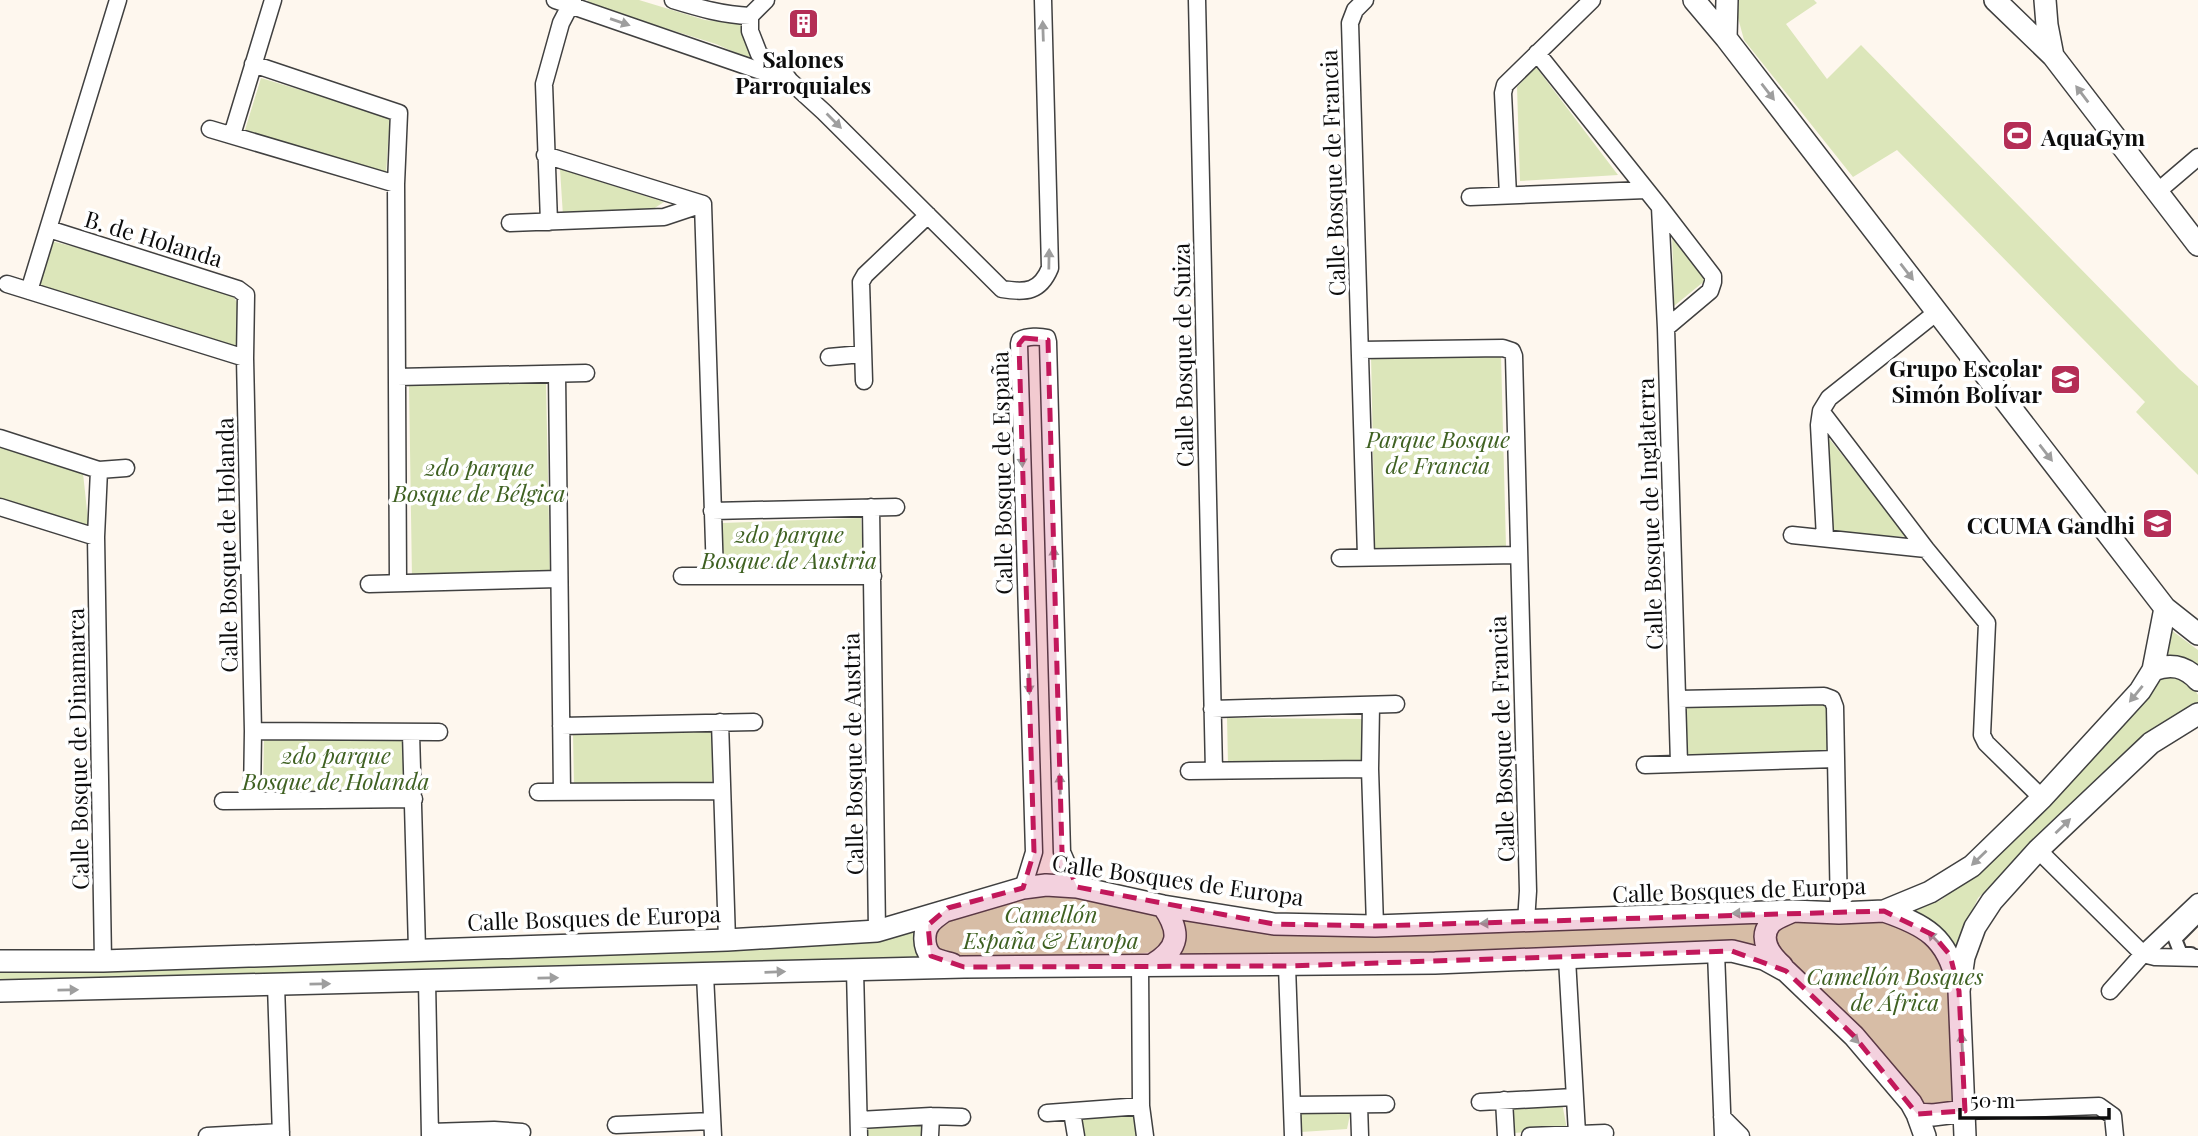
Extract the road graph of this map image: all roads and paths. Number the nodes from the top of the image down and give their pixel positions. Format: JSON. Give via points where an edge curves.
{"nodes":[{"id":1,"x":118,"y":0,"type":"edge"},
{"id":2,"x":273,"y":0,"type":"edge"},
{"id":3,"x":673,"y":0,"type":"edge"},
{"id":4,"x":766,"y":0,"type":"edge"},
{"id":5,"x":1043,"y":0,"type":"edge"},
{"id":6,"x":1197,"y":0,"type":"edge"},
{"id":7,"x":1365,"y":0,"type":"edge"},
{"id":8,"x":1592,"y":0,"type":"edge"},
{"id":9,"x":1694,"y":0,"type":"edge"},
{"id":10,"x":1727,"y":0,"type":"edge"},
{"id":11,"x":1995,"y":0,"type":"edge"},
{"id":12,"x":2045,"y":0,"type":"edge"},
{"id":13,"x":566,"y":2,"type":"edge"},
{"id":14,"x":750,"y":16,"type":"junction"},
{"id":15,"x":1726,"y":38,"type":"junction"},
{"id":16,"x":1537,"y":53,"type":"junction"},
{"id":17,"x":2053,"y":56,"type":"junction"},
{"id":18,"x":253,"y":64,"type":"junction"},
{"id":19,"x":790,"y":82,"type":"junction"},
{"id":20,"x":211,"y":130,"type":"dead end"},
{"id":21,"x":232,"y":135,"type":"junction"},
{"id":22,"x":545,"y":155,"type":"junction"},
{"id":23,"x":2198,"y":157,"type":"edge"},
{"id":24,"x":396,"y":184,"type":"junction"},
{"id":25,"x":1646,"y":190,"type":"junction"},
{"id":26,"x":2157,"y":192,"type":"junction"},
{"id":27,"x":1508,"y":195,"type":"junction"},
{"id":28,"x":1469,"y":197,"type":"dead end"},
{"id":29,"x":703,"y":204,"type":"junction"},
{"id":30,"x":1660,"y":207,"type":"junction"},
{"id":31,"x":928,"y":215,"type":"junction"},
{"id":32,"x":549,"y":222,"type":"junction"},
{"id":33,"x":510,"y":223,"type":"dead end"},
{"id":34,"x":49,"y":229,"type":"junction"},
{"id":35,"x":2198,"y":245,"type":"edge"},
{"id":36,"x":7,"y":284,"type":"dead end"},
{"id":37,"x":29,"y":291,"type":"junction"},
{"id":38,"x":244,"y":292,"type":"joint"},
{"id":39,"x":1937,"y":312,"type":"junction"},
{"id":40,"x":1666,"y":328,"type":"junction"},
{"id":41,"x":1360,"y":350,"type":"junction"},
{"id":42,"x":862,"y":354,"type":"junction"},
{"id":43,"x":829,"y":357,"type":"dead end"},
{"id":44,"x":245,"y":358,"type":"junction"},
{"id":45,"x":586,"y":373,"type":"dead end"},
{"id":46,"x":557,"y":374,"type":"junction"},
{"id":47,"x":397,"y":377,"type":"junction"},
{"id":48,"x":864,"y":381,"type":"dead end"},
{"id":49,"x":1821,"y":411,"type":"junction"},
{"id":50,"x":0,"y":438,"type":"edge"},
{"id":51,"x":127,"y":467,"type":"dead end"},
{"id":52,"x":99,"y":470,"type":"junction"},
{"id":53,"x":0,"y":507,"type":"edge"},
{"id":54,"x":872,"y":507,"type":"junction"},
{"id":55,"x":895,"y":507,"type":"dead end"},
{"id":56,"x":712,"y":511,"type":"junction"},
{"id":57,"x":1792,"y":535,"type":"dead end"},
{"id":58,"x":96,"y":537,"type":"junction"},
{"id":59,"x":1825,"y":538,"type":"junction"},
{"id":60,"x":1926,"y":549,"type":"junction"},
{"id":61,"x":1518,"y":555,"type":"junction"},
{"id":62,"x":1366,"y":556,"type":"junction"},
{"id":63,"x":1340,"y":558,"type":"dead end"},
{"id":64,"x":715,"y":575,"type":"junction"},
{"id":65,"x":682,"y":576,"type":"dead end"},
{"id":66,"x":873,"y":576,"type":"junction"},
{"id":67,"x":559,"y":579,"type":"junction"},
{"id":68,"x":398,"y":583,"type":"junction"},
{"id":69,"x":369,"y":584,"type":"dead end"},
{"id":70,"x":2165,"y":608,"type":"junction"},
{"id":71,"x":2198,"y":634,"type":"edge"},
{"id":72,"x":2153,"y":670,"type":"junction"},
{"id":73,"x":2198,"y":680,"type":"edge"},
{"id":74,"x":1678,"y":699,"type":"junction"},
{"id":75,"x":1396,"y":704,"type":"dead end"},
{"id":76,"x":1371,"y":705,"type":"junction"},
{"id":77,"x":1212,"y":709,"type":"junction"},
{"id":78,"x":2198,"y":714,"type":"edge"},
{"id":79,"x":720,"y":722,"type":"junction"},
{"id":80,"x":754,"y":722,"type":"dead end"},
{"id":81,"x":561,"y":726,"type":"junction"},
{"id":82,"x":253,"y":731,"type":"junction"},
{"id":83,"x":439,"y":732,"type":"dead end"},
{"id":84,"x":411,"y":733,"type":"junction"},
{"id":85,"x":1836,"y":759,"type":"junction"},
{"id":86,"x":1679,"y":763,"type":"junction"},
{"id":87,"x":1645,"y":765,"type":"dead end"},
{"id":88,"x":1370,"y":769,"type":"junction"},
{"id":89,"x":1189,"y":771,"type":"dead end"},
{"id":90,"x":1214,"y":771,"type":"junction"},
{"id":91,"x":721,"y":791,"type":"junction"},
{"id":92,"x":538,"y":792,"type":"dead end"},
{"id":93,"x":562,"y":792,"type":"junction"},
{"id":94,"x":2042,"y":798,"type":"junction"},
{"id":95,"x":414,"y":799,"type":"junction"},
{"id":96,"x":252,"y":800,"type":"junction"},
{"id":97,"x":223,"y":801,"type":"dead end"},
{"id":98,"x":2038,"y":850,"type":"junction"},
{"id":99,"x":1023,"y":887,"type":"junction"},
{"id":100,"x":1076,"y":887,"type":"junction"},
{"id":101,"x":2198,"y":902,"type":"edge"},
{"id":102,"x":1163,"y":906,"type":"junction"},
{"id":103,"x":948,"y":908,"type":"junction"},
{"id":104,"x":1793,"y":911,"type":"junction"},
{"id":105,"x":1884,"y":911,"type":"junction"},
{"id":106,"x":1839,"y":913,"type":"junction"},
{"id":107,"x":2198,"y":916,"type":"edge"},
{"id":108,"x":1526,"y":922,"type":"junction"},
{"id":109,"x":1376,"y":926,"type":"junction"},
{"id":110,"x":877,"y":931,"type":"junction"},
{"id":111,"x":727,"y":940,"type":"junction"},
{"id":112,"x":417,"y":949,"type":"junction"},
{"id":113,"x":1716,"y":952,"type":"junction"},
{"id":114,"x":2143,"y":954,"type":"junction"},
{"id":115,"x":2198,"y":956,"type":"edge"},
{"id":116,"x":1567,"y":959,"type":"junction"},
{"id":117,"x":0,"y":961,"type":"edge"},
{"id":118,"x":103,"y":961,"type":"junction"},
{"id":119,"x":1146,"y":965,"type":"junction"},
{"id":120,"x":1287,"y":966,"type":"junction"},
{"id":121,"x":964,"y":967,"type":"junction"},
{"id":122,"x":855,"y":970,"type":"junction"},
{"id":123,"x":1786,"y":971,"type":"junction"},
{"id":124,"x":705,"y":975,"type":"junction"},
{"id":125,"x":427,"y":981,"type":"junction"},
{"id":126,"x":275,"y":985,"type":"junction"},
{"id":127,"x":0,"y":991,"type":"edge"},
{"id":128,"x":1959,"y":991,"type":"junction"},
{"id":129,"x":2110,"y":992,"type":"dead end"},
{"id":130,"x":1574,"y":1097,"type":"junction"},
{"id":131,"x":1504,"y":1100,"type":"junction"},
{"id":132,"x":1480,"y":1102,"type":"dead end"},
{"id":133,"x":1387,"y":1104,"type":"dead end"},
{"id":134,"x":1141,"y":1105,"type":"junction"},
{"id":135,"x":1292,"y":1105,"type":"junction"},
{"id":136,"x":1359,"y":1105,"type":"junction"},
{"id":137,"x":1072,"y":1111,"type":"junction"},
{"id":138,"x":1965,"y":1111,"type":"junction"},
{"id":139,"x":1047,"y":1113,"type":"dead end"},
{"id":140,"x":1917,"y":1114,"type":"junction"},
{"id":141,"x":931,"y":1116,"type":"junction"},
{"id":142,"x":962,"y":1117,"type":"dead end"},
{"id":143,"x":1723,"y":1117,"type":"junction"},
{"id":144,"x":616,"y":1125,"type":"dead end"},
{"id":145,"x":859,"y":1128,"type":"edge"},
{"id":146,"x":712,"y":1129,"type":"edge"},
{"id":147,"x":643,"y":1130,"type":"edge"},
{"id":148,"x":522,"y":1132,"type":"dead end"},
{"id":149,"x":494,"y":1133,"type":"edge"},
{"id":150,"x":1577,"y":1133,"type":"junction"},
{"id":151,"x":1605,"y":1133,"type":"dead end"},
{"id":152,"x":281,"y":1134,"type":"edge"},
{"id":153,"x":430,"y":1134,"type":"edge"},
{"id":154,"x":207,"y":1136,"type":"edge"},
{"id":155,"x":930,"y":1136,"type":"edge"},
{"id":156,"x":1076,"y":1136,"type":"edge"},
{"id":157,"x":1145,"y":1136,"type":"edge"},
{"id":158,"x":1293,"y":1136,"type":"edge"},
{"id":159,"x":1360,"y":1136,"type":"edge"},
{"id":160,"x":1506,"y":1136,"type":"edge"},
{"id":161,"x":1530,"y":1136,"type":"edge"},
{"id":162,"x":1723,"y":1136,"type":"edge"},
{"id":163,"x":1741,"y":1136,"type":"edge"},
{"id":164,"x":1925,"y":1136,"type":"edge"},
{"id":165,"x":1965,"y":1136,"type":"edge"},
{"id":166,"x":2115,"y":1136,"type":"edge"}],
"edges":[{"from":1,"to":34,"type":"street"},
{"from":2,"to":18,"type":"street"},
{"from":3,"to":14,"type":"street"},
{"from":4,"to":14,"type":"street"},
{"from":31,"to":5,"type":"street","one_way":true,"via":[[1002,289],[1021,292],[1045,280],[1050,268]]},
{"from":6,"to":77,"type":"street","name":"Calle Bosque de Suiza"},
{"from":7,"to":41,"type":"street","name":"Calle Bosque de Francia","via":[[1350,23]]},
{"from":8,"to":16,"type":"street"},
{"from":9,"to":15,"type":"street"},
{"from":10,"to":15,"type":"street"},
{"from":11,"to":17,"type":"street"},
{"from":12,"to":17,"type":"street"},
{"from":13,"to":19,"type":"street","one_way":true},
{"from":13,"to":22,"type":"street","via":[[544,84]]},
{"from":14,"to":19,"type":"street","via":[[759,54],[781,69]]},
{"from":15,"to":39,"type":"street","one_way":true},
{"from":16,"to":25,"type":"street"},
{"from":16,"to":27,"type":"street","via":[[1503,89]]},
{"from":26,"to":17,"type":"street","one_way":true},
{"from":18,"to":21,"type":"street"},
{"from":18,"to":24,"type":"street","via":[[399,113]]},
{"from":19,"to":31,"type":"street","one_way":true},
{"from":20,"to":21,"type":"street"},
{"from":21,"to":24,"type":"street"},
{"from":22,"to":29,"type":"street"},
{"from":22,"to":32,"type":"street"},
{"from":23,"to":26,"type":"street"},
{"from":24,"to":47,"type":"street"},
{"from":25,"to":27,"type":"street"},
{"from":25,"to":30,"type":"street"},
{"from":26,"to":35,"type":"street"},
{"from":27,"to":28,"type":"street"},
{"from":29,"to":32,"type":"street","via":[[664,217]]},
{"from":29,"to":56,"type":"street"},
{"from":30,"to":40,"type":"street","name":"Calle Bosque de Inglaterra"},
{"from":30,"to":40,"type":"street","via":[[1710,270],[1713,282],[1710,291]]},
{"from":31,"to":42,"type":"street","via":[[863,278]]},
{"from":32,"to":33,"type":"street"},
{"from":34,"to":37,"type":"street"},
{"from":34,"to":38,"type":"street","name":"B. de Holanda"},
{"from":36,"to":37,"type":"street"},
{"from":37,"to":44,"type":"street"},
{"from":38,"to":44,"type":"street","name":"Calle Bosque de Holanda"},
{"from":39,"to":49,"type":"street","via":[[1829,398]]},
{"from":39,"to":70,"type":"street","one_way":true},
{"from":40,"to":74,"type":"street","name":"Calle Bosque de Inglaterra"},
{"from":41,"to":61,"type":"street","name":"Calle Bosque de Francia","via":[[1512,351]]},
{"from":41,"to":62,"type":"street","name":"Calle Bosque de Francia"},
{"from":42,"to":43,"type":"street"},
{"from":42,"to":48,"type":"street"},
{"from":44,"to":82,"type":"street","name":"Calle Bosque de Holanda"},
{"from":45,"to":46,"type":"street"},
{"from":46,"to":47,"type":"street"},
{"from":46,"to":67,"type":"street"},
{"from":47,"to":68,"type":"street"},
{"from":49,"to":59,"type":"street"},
{"from":49,"to":60,"type":"street"},
{"from":50,"to":52,"type":"street"},
{"from":51,"to":52,"type":"street"},
{"from":52,"to":58,"type":"street","name":"Calle Bosque de Dinamarca"},
{"from":53,"to":58,"type":"street"},
{"from":54,"to":55,"type":"street"},
{"from":54,"to":56,"type":"street"},
{"from":54,"to":66,"type":"street","name":"Calle Bosque de Austria"},
{"from":56,"to":64,"type":"street"},
{"from":57,"to":59,"type":"street"},
{"from":58,"to":118,"type":"street","name":"Calle Bosque de Dinamarca"},
{"from":59,"to":60,"type":"street"},
{"from":60,"to":94,"type":"street","via":[[1987,623],[1983,740]]},
{"from":61,"to":62,"type":"street"},
{"from":61,"to":108,"type":"street","name":"Calle Bosque de Francia"},
{"from":62,"to":63,"type":"street"},
{"from":64,"to":65,"type":"street"},
{"from":64,"to":66,"type":"street"},
{"from":66,"to":110,"type":"street","name":"Calle Bosque de Austria"},
{"from":67,"to":68,"type":"street"},
{"from":67,"to":81,"type":"street"},
{"from":68,"to":69,"type":"street"},
{"from":70,"to":71,"type":"street"},
{"from":70,"to":72,"type":"street","name":"Calle Bosques de Europa"},
{"from":72,"to":73,"type":"street","via":[[2175,665]]},
{"from":72,"to":94,"type":"street","name":"Calle Bosques de Europa","one_way":true,"via":[[2140,691]]},
{"from":74,"to":85,"type":"street","via":[[1828,697],[1835,707]]},
{"from":74,"to":86,"type":"street","name":"Calle Bosque de Inglaterra"},
{"from":75,"to":76,"type":"street"},
{"from":76,"to":77,"type":"street"},
{"from":76,"to":88,"type":"street"},
{"from":77,"to":90,"type":"street","name":"Calle Bosque de Suiza"},
{"from":98,"to":78,"type":"street","one_way":true,"via":[[2151,743]]},
{"from":79,"to":80,"type":"street"},
{"from":79,"to":81,"type":"street"},
{"from":79,"to":91,"type":"street"},
{"from":81,"to":93,"type":"street"},
{"from":82,"to":84,"type":"street"},
{"from":82,"to":96,"type":"street","name":"Calle Bosque de Holanda"},
{"from":83,"to":84,"type":"street"},
{"from":84,"to":95,"type":"street"},
{"from":85,"to":86,"type":"street"},
{"from":85,"to":106,"type":"street"},
{"from":86,"to":87,"type":"street"},
{"from":88,"to":90,"type":"street"},
{"from":88,"to":109,"type":"street"},
{"from":89,"to":90,"type":"street"},
{"from":91,"to":93,"type":"street"},
{"from":91,"to":111,"type":"street"},
{"from":92,"to":93,"type":"street"},
{"from":94,"to":105,"type":"street","name":"Calle Bosques de Europa","one_way":true,"via":[[1972,866],[1930,892]]},
{"from":95,"to":96,"type":"street"},
{"from":95,"to":112,"type":"street"},
{"from":96,"to":97,"type":"street"},
{"from":98,"to":114,"type":"street"},
{"from":98,"to":128,"type":"street","via":[[1975,927]]},
{"from":99,"to":100,"type":"street","name":"Calle Bosques de Europa"},
{"from":100,"to":99,"type":"street","name":"Calle Bosque de España","one_way":true,"via":[[1062,852],[1048,342],[1043,337],[1024,338],[1019,344],[1034,852]]},
{"from":99,"to":103,"type":"street","name":"Calle Bosques de Europa"},
{"from":100,"to":102,"type":"street","name":"Calle Bosques de Europa"},
{"from":101,"to":114,"type":"street"},
{"from":102,"to":109,"type":"street","name":"Calle Bosques de Europa","via":[[1274,923]]},
{"from":102,"to":119,"type":"street","via":[[1173,920],[1173,947],[1165,958]]},
{"from":103,"to":110,"type":"street","name":"Calle Bosques de Europa"},
{"from":103,"to":121,"type":"street","via":[[928,925],[925,946],[938,961]]},
{"from":104,"to":106,"type":"street","name":"Calle Bosques de Europa"},
{"from":104,"to":108,"type":"street","name":"Calle Bosques de Europa","one_way":true},
{"from":104,"to":123,"type":"street","via":[[1770,924],[1765,940],[1770,955]]},
{"from":105,"to":106,"type":"street","name":"Calle Bosques de Europa"},
{"from":128,"to":105,"type":"street","one_way":true,"via":[[1950,956],[1933,935]]},
{"from":107,"to":115,"type":"street","via":[[2175,939],[2180,954]]},
{"from":108,"to":109,"type":"street","name":"Calle Bosques de Europa","one_way":true},
{"from":110,"to":111,"type":"street","name":"Calle Bosques de Europa"},
{"from":111,"to":112,"type":"street","name":"Calle Bosques de Europa"},
{"from":112,"to":118,"type":"street","name":"Calle Bosques de Europa"},
{"from":113,"to":116,"type":"street"},
{"from":113,"to":123,"type":"street","via":[[1764,959]]},
{"from":113,"to":143,"type":"street"},
{"from":114,"to":115,"type":"street"},
{"from":114,"to":129,"type":"street"},
{"from":116,"to":120,"type":"street"},
{"from":116,"to":130,"type":"street"},
{"from":117,"to":118,"type":"street","name":"Calle Bosques de Europa"},
{"from":119,"to":120,"type":"street"},
{"from":119,"to":121,"type":"street"},
{"from":119,"to":134,"type":"street"},
{"from":120,"to":135,"type":"street"},
{"from":121,"to":122,"type":"street"},
{"from":124,"to":122,"type":"street","one_way":true},
{"from":122,"to":145,"type":"street"},
{"from":123,"to":140,"type":"street","one_way":true,"via":[[1854,1036]]},
{"from":125,"to":124,"type":"street","one_way":true},
{"from":124,"to":146,"type":"street"},
{"from":126,"to":125,"type":"street","one_way":true},
{"from":125,"to":153,"type":"street"},
{"from":127,"to":126,"type":"street","one_way":true},
{"from":126,"to":152,"type":"street"},
{"from":138,"to":128,"type":"street","one_way":true},
{"from":130,"to":131,"type":"street"},
{"from":130,"to":150,"type":"street"},
{"from":131,"to":132,"type":"street"},
{"from":131,"to":160,"type":"street"},
{"from":133,"to":136,"type":"street"},
{"from":134,"to":137,"type":"street"},
{"from":134,"to":157,"type":"street"},
{"from":135,"to":136,"type":"street"},
{"from":135,"to":158,"type":"street"},
{"from":136,"to":159,"type":"street"},
{"from":137,"to":139,"type":"street"},
{"from":137,"to":156,"type":"street"},
{"from":138,"to":140,"type":"street"},
{"from":138,"to":165,"type":"street"},
{"from":138,"to":166,"type":"street","via":[[2099,1107],[2113,1116]]},
{"from":140,"to":164,"type":"street"},
{"from":141,"to":142,"type":"street"},
{"from":141,"to":145,"type":"street"},
{"from":141,"to":155,"type":"street"},
{"from":143,"to":162,"type":"street"},
{"from":143,"to":163,"type":"street"},
{"from":144,"to":147,"type":"street"},
{"from":146,"to":147,"type":"street"},
{"from":148,"to":149,"type":"street"},
{"from":149,"to":153,"type":"street"},
{"from":150,"to":151,"type":"street"},
{"from":150,"to":161,"type":"street"},
{"from":152,"to":154,"type":"street"}]}
